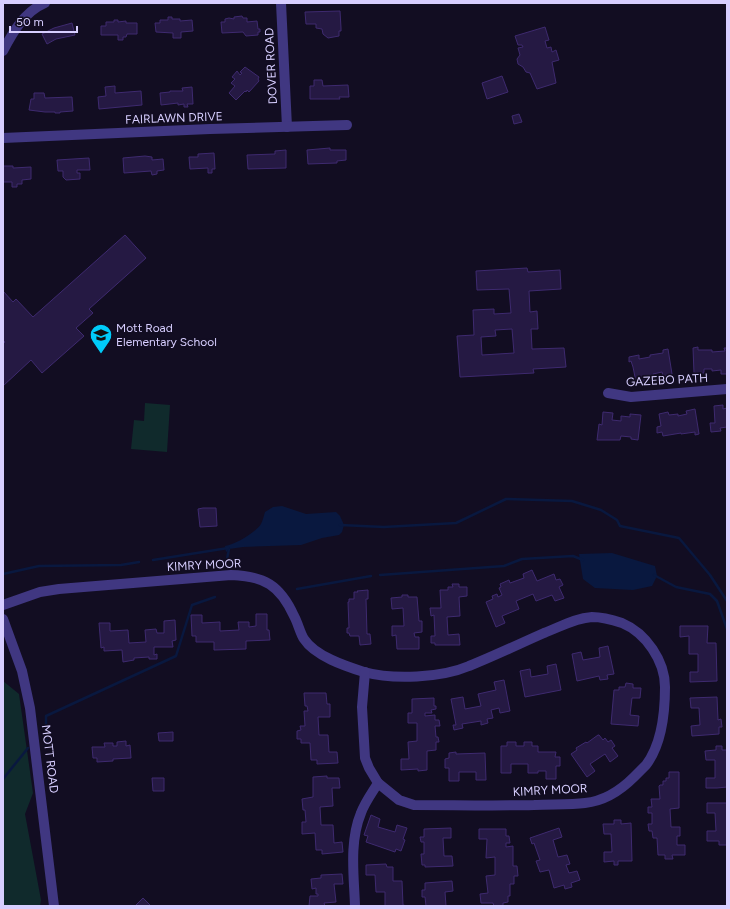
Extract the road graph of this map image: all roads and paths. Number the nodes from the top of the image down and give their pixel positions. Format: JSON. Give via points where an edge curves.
{"nodes":[{"id":1,"x":45,"y":3,"type":"edge"},
{"id":2,"x":281,"y":3,"type":"edge"},
{"id":3,"x":3,"y":51,"type":"edge"},
{"id":4,"x":347,"y":125,"type":"dead end"},
{"id":5,"x":288,"y":127,"type":"junction"},
{"id":6,"x":3,"y":138,"type":"edge"},
{"id":7,"x":727,"y":389,"type":"edge"},
{"id":8,"x":608,"y":393,"type":"dead end"},
{"id":9,"x":3,"y":605,"type":"edge"},
{"id":10,"x":3,"y":619,"type":"edge"},
{"id":11,"x":365,"y":672,"type":"junction"},
{"id":12,"x":378,"y":783,"type":"junction"},
{"id":13,"x":54,"y":906,"type":"edge"},
{"id":14,"x":355,"y":906,"type":"edge"}],
"edges":[{"from":1,"to":3,"type":"street","via":[[23,19]]},
{"from":2,"to":5,"type":"street","name":"DOVER ROAD"},
{"from":4,"to":5,"type":"street","name":"FAIRLAWN DRIVE"},
{"from":5,"to":6,"type":"street","name":"FAIRLAWN DRIVE"},
{"from":7,"to":8,"type":"street","name":"GAZEBO PATH","via":[[631,397]]},
{"from":9,"to":11,"type":"street","name":"KIMRY MOOR","via":[[40,592],[59,589],[231,575],[249,576],[269,583],[284,596],[304,640],[317,651],[339,663]]},
{"from":10,"to":13,"type":"street","name":"MOTT ROAD","via":[[22,671],[30,708]]},
{"from":11,"to":12,"type":"street","name":"KIMRY MOOR","via":[[362,707],[365,758]]},
{"from":11,"to":12,"type":"street","name":"KIMRY MOOR","via":[[404,677],[430,675],[467,667],[573,620],[593,617],[624,624],[645,640],[660,664],[665,683],[665,703],[660,732],[652,755],[628,783],[608,796],[587,803],[512,806],[414,805],[399,800]]},
{"from":12,"to":14,"type":"street","via":[[360,814],[355,833]]}]}
